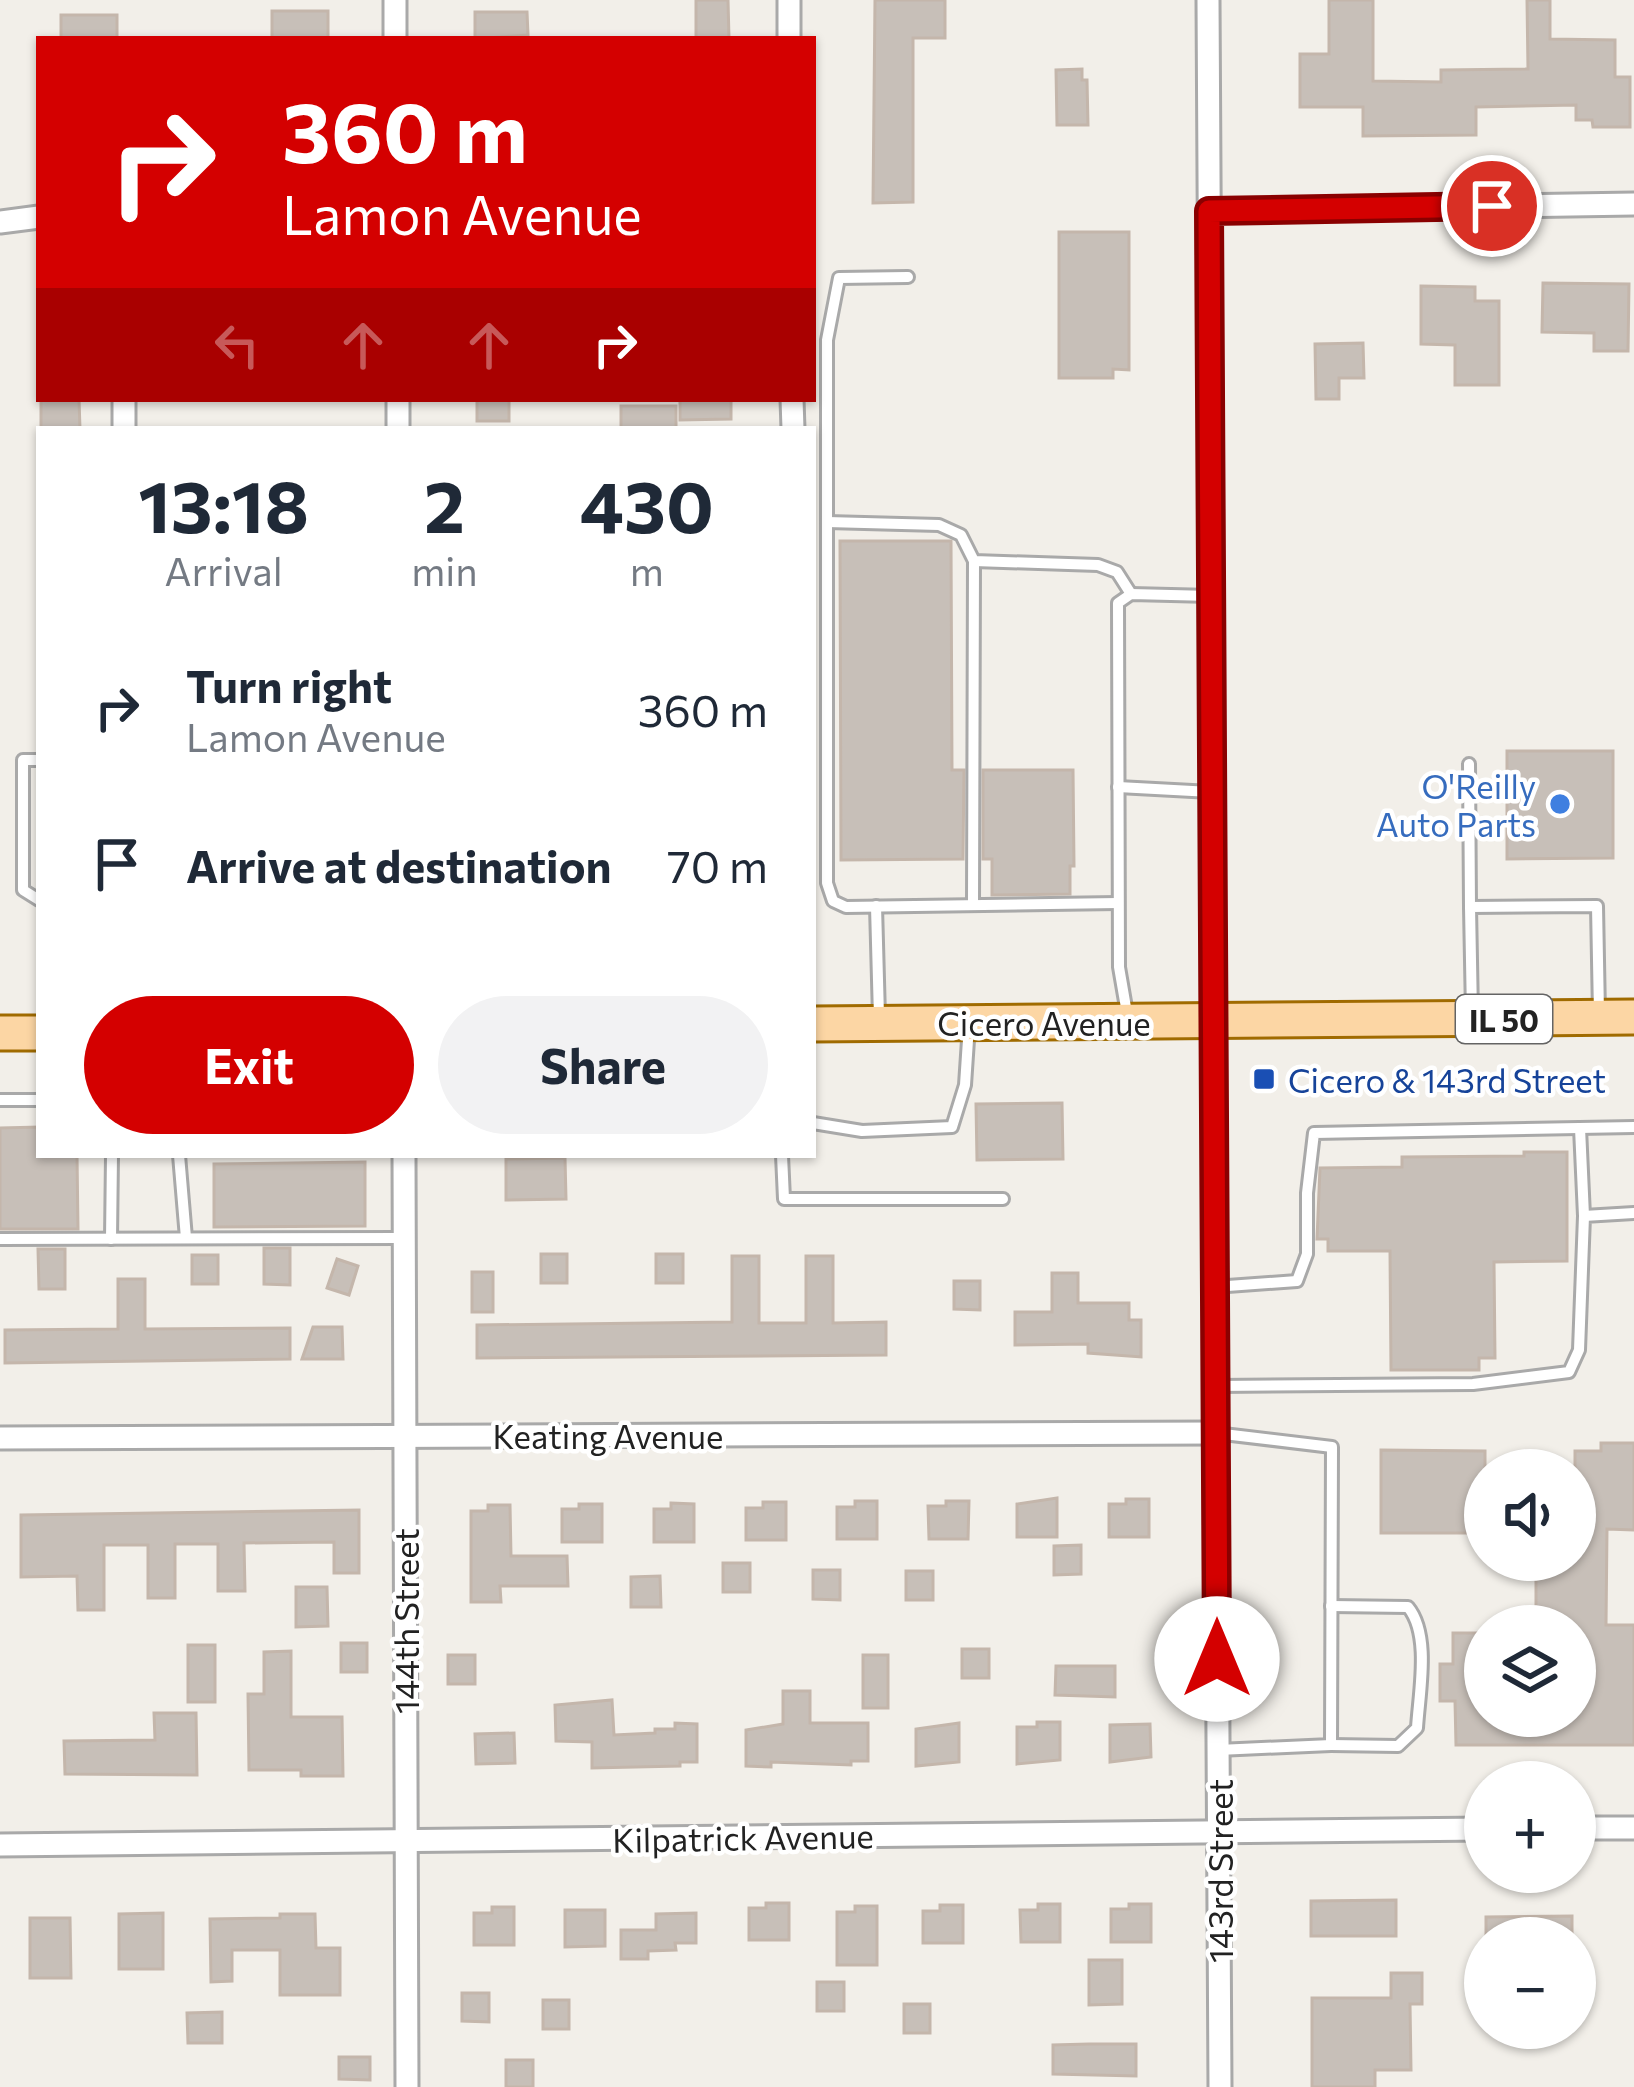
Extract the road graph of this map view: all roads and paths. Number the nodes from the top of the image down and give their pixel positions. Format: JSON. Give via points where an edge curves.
{"nodes":[{"id":1,"x":394,"y":0,"type":"edge"},
{"id":2,"x":789,"y":0,"type":"edge"},
{"id":3,"x":1208,"y":0,"type":"edge"},
{"id":4,"x":395,"y":36,"type":"edge"},
{"id":5,"x":789,"y":36,"type":"edge"},
{"id":6,"x":1634,"y":204,"type":"edge"},
{"id":7,"x":1209,"y":211,"type":"junction"},
{"id":8,"x":36,"y":217,"type":"edge"},
{"id":9,"x":0,"y":222,"type":"edge"},
{"id":10,"x":908,"y":277,"type":"dead end"},
{"id":11,"x":827,"y":522,"type":"junction"},
{"id":12,"x":974,"y":561,"type":"junction"},
{"id":13,"x":1131,"y":594,"type":"junction"},
{"id":14,"x":1211,"y":596,"type":"junction"},
{"id":15,"x":36,"y":760,"type":"edge"},
{"id":16,"x":1469,"y":764,"type":"dead end"},
{"id":17,"x":1118,"y":787,"type":"junction"},
{"id":18,"x":1211,"y":792,"type":"junction"},
{"id":19,"x":36,"y":897,"type":"edge"},
{"id":20,"x":1118,"y":904,"type":"junction"},
{"id":21,"x":973,"y":905,"type":"junction"},
{"id":22,"x":876,"y":906,"type":"junction"},
{"id":23,"x":1470,"y":907,"type":"junction"},
{"id":24,"x":1634,"y":1017,"type":"edge"},
{"id":25,"x":1599,"y":1018,"type":"junction"},
{"id":26,"x":1472,"y":1019,"type":"junction"},
{"id":27,"x":1212,"y":1021,"type":"junction"},
{"id":28,"x":1128,"y":1022,"type":"junction"},
{"id":29,"x":879,"y":1023,"type":"junction"},
{"id":30,"x":969,"y":1023,"type":"junction"},
{"id":31,"x":816,"y":1024,"type":"edge"},
{"id":32,"x":0,"y":1033,"type":"edge"},
{"id":33,"x":36,"y":1033,"type":"edge"},
{"id":34,"x":0,"y":1100,"type":"edge"},
{"id":35,"x":36,"y":1100,"type":"edge"},
{"id":36,"x":816,"y":1123,"type":"edge"},
{"id":37,"x":1634,"y":1127,"type":"edge"},
{"id":38,"x":1580,"y":1128,"type":"junction"},
{"id":39,"x":112,"y":1158,"type":"edge"},
{"id":40,"x":179,"y":1158,"type":"edge"},
{"id":41,"x":404,"y":1158,"type":"edge"},
{"id":42,"x":782,"y":1158,"type":"edge"},
{"id":43,"x":1003,"y":1199,"type":"dead end"},
{"id":44,"x":1634,"y":1213,"type":"edge"},
{"id":45,"x":1584,"y":1216,"type":"junction"},
{"id":46,"x":186,"y":1238,"type":"junction"},
{"id":47,"x":404,"y":1238,"type":"junction"},
{"id":48,"x":0,"y":1239,"type":"edge"},
{"id":49,"x":112,"y":1239,"type":"junction"},
{"id":50,"x":1214,"y":1287,"type":"junction"},
{"id":51,"x":1215,"y":1386,"type":"junction"},
{"id":52,"x":1215,"y":1432,"type":"junction"},
{"id":53,"x":404,"y":1436,"type":"junction"},
{"id":54,"x":0,"y":1438,"type":"edge"},
{"id":55,"x":1331,"y":1606,"type":"junction"},
{"id":56,"x":1330,"y":1745,"type":"junction"},
{"id":57,"x":1218,"y":1750,"type":"junction"},
{"id":58,"x":1596,"y":1828,"type":"edge"},
{"id":59,"x":1634,"y":1828,"type":"edge"},
{"id":60,"x":1464,"y":1829,"type":"edge"},
{"id":61,"x":1219,"y":1832,"type":"junction"},
{"id":62,"x":405,"y":1841,"type":"junction"},
{"id":63,"x":0,"y":1846,"type":"edge"},
{"id":64,"x":407,"y":2087,"type":"edge"},
{"id":65,"x":1220,"y":2087,"type":"edge"}],
"edges":[{"from":1,"to":4,"type":"street"},
{"from":2,"to":5,"type":"street"},
{"from":3,"to":7,"type":"street","name":"143rd Street"},
{"from":6,"to":7,"type":"street"},
{"from":7,"to":14,"type":"street","name":"143rd Street"},
{"from":8,"to":9,"type":"street"},
{"from":10,"to":11,"type":"lane","via":[[839,278],[827,340]]},
{"from":11,"to":12,"type":"lane","via":[[938,525],[961,535]]},
{"from":11,"to":22,"type":"lane","via":[[827,883],[845,907]]},
{"from":12,"to":13,"type":"lane","via":[[1098,566],[1117,572]]},
{"from":12,"to":21,"type":"lane"},
{"from":13,"to":14,"type":"lane"},
{"from":13,"to":17,"type":"lane","via":[[1118,603]]},
{"from":14,"to":18,"type":"street","name":"143rd Street"},
{"from":15,"to":19,"type":"lane","via":[[23,760],[23,890]]},
{"from":16,"to":23,"type":"lane"},
{"from":17,"to":18,"type":"lane"},
{"from":17,"to":20,"type":"lane"},
{"from":18,"to":27,"type":"street","name":"143rd Street"},
{"from":20,"to":21,"type":"lane"},
{"from":20,"to":28,"type":"lane"},
{"from":21,"to":22,"type":"lane"},
{"from":22,"to":29,"type":"lane"},
{"from":23,"to":25,"type":"lane","via":[[1597,907]]},
{"from":23,"to":26,"type":"lane"},
{"from":24,"to":25,"type":"main road","name":"Cicero Avenue","number":"IL 50"},
{"from":25,"to":26,"type":"main road","name":"Cicero Avenue","number":"IL 50"},
{"from":26,"to":27,"type":"main road","name":"Cicero Avenue","number":"IL 50"},
{"from":27,"to":28,"type":"main road","name":"Cicero Avenue","number":"IL 50"},
{"from":27,"to":50,"type":"street","name":"143rd Street"},
{"from":28,"to":30,"type":"main road","name":"Cicero Avenue","number":"IL 50"},
{"from":29,"to":30,"type":"main road","name":"Cicero Avenue","number":"IL 50"},
{"from":29,"to":31,"type":"main road","name":"Cicero Avenue","number":"IL 50"},
{"from":30,"to":36,"type":"lane","via":[[965,1085],[952,1126],[862,1131]]},
{"from":32,"to":33,"type":"main road"},
{"from":34,"to":35,"type":"lane"},
{"from":37,"to":38,"type":"lane"},
{"from":38,"to":45,"type":"lane"},
{"from":38,"to":50,"type":"lane","via":[[1314,1133],[1307,1254],[1297,1281]]},
{"from":39,"to":49,"type":"lane"},
{"from":40,"to":46,"type":"lane"},
{"from":41,"to":47,"type":"street","name":"144th Street"},
{"from":42,"to":43,"type":"lane","via":[[784,1199]]},
{"from":44,"to":45,"type":"lane"},
{"from":45,"to":51,"type":"lane","via":[[1579,1350],[1569,1372],[1472,1384]]},
{"from":46,"to":47,"type":"lane"},
{"from":46,"to":49,"type":"lane"},
{"from":47,"to":53,"type":"street","name":"144th Street"},
{"from":48,"to":49,"type":"lane"},
{"from":50,"to":51,"type":"street","name":"143rd Street"},
{"from":51,"to":52,"type":"street","name":"143rd Street"},
{"from":52,"to":53,"type":"street","name":"Keating Avenue"},
{"from":52,"to":55,"type":"lane","via":[[1332,1447]]},
{"from":52,"to":57,"type":"street","name":"143rd Street"},
{"from":53,"to":54,"type":"street","name":"Keating Avenue"},
{"from":53,"to":62,"type":"street","name":"144th Street"},
{"from":55,"to":56,"type":"lane"},
{"from":55,"to":56,"type":"lane","via":[[1408,1607],[1418,1619],[1420,1678],[1417,1728],[1398,1746]]},
{"from":56,"to":57,"type":"lane"},
{"from":57,"to":61,"type":"street","name":"143rd Street"},
{"from":58,"to":59,"type":"street"},
{"from":60,"to":61,"type":"street","name":"Kilpatrick Avenue"},
{"from":61,"to":62,"type":"street","name":"Kilpatrick Avenue"},
{"from":61,"to":65,"type":"street","name":"143rd Street"},
{"from":62,"to":63,"type":"street","name":"Kilpatrick Avenue"},
{"from":62,"to":64,"type":"street","name":"144th Street"}]}
